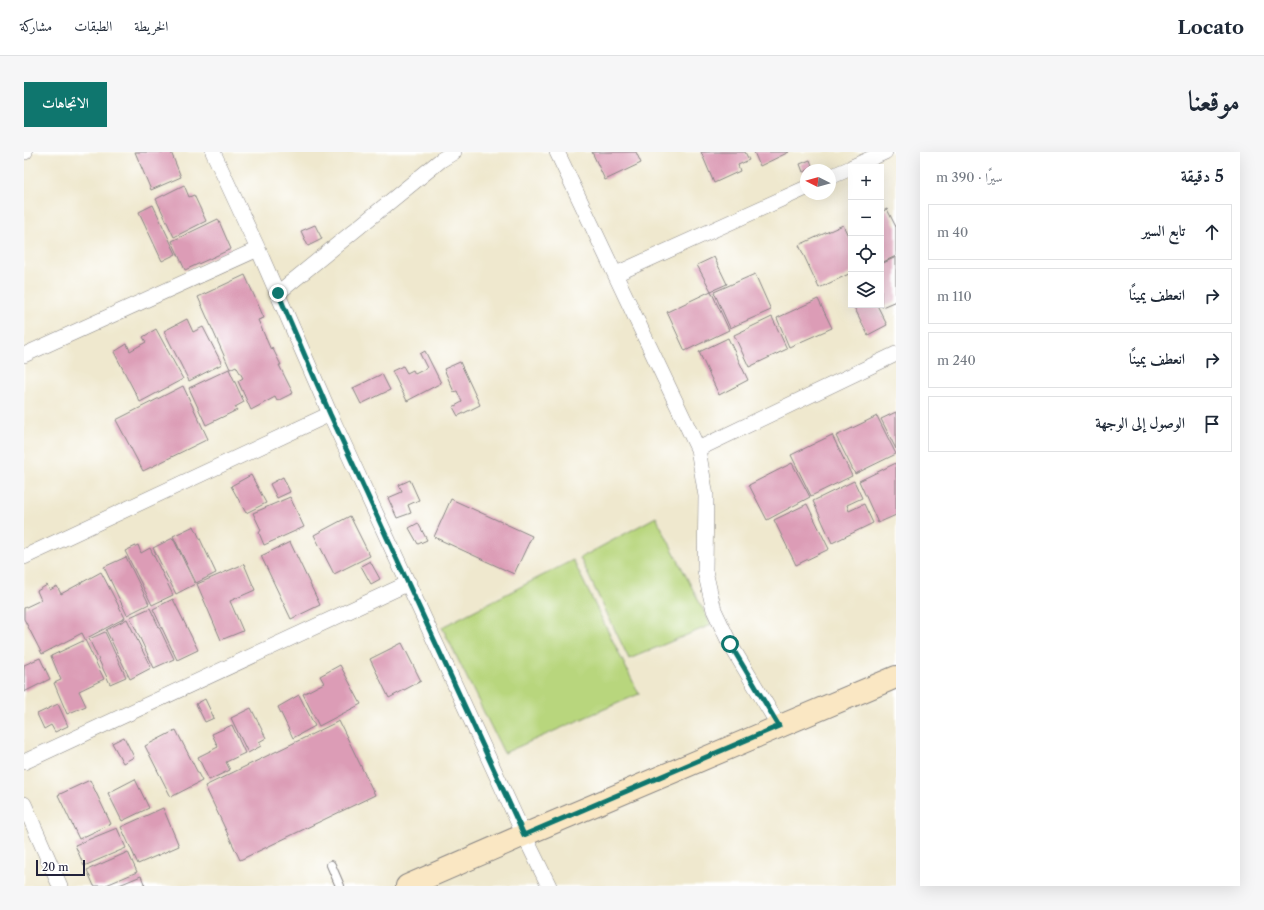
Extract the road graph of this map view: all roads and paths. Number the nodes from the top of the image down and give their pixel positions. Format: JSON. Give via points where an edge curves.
{"nodes":[{"id":1,"x":213,"y":152,"type":"edge"},
{"id":2,"x":454,"y":152,"type":"edge"},
{"id":3,"x":558,"y":152,"type":"edge"},
{"id":4,"x":885,"y":152,"type":"edge"},
{"id":5,"x":859,"y":164,"type":"edge"},
{"id":6,"x":848,"y":169,"type":"edge"},
{"id":7,"x":836,"y":174,"type":"edge"},
{"id":8,"x":800,"y":191,"type":"edge"},
{"id":9,"x":258,"y":249,"type":"junction"},
{"id":10,"x":616,"y":274,"type":"junction"},
{"id":11,"x":278,"y":293,"type":"junction"},
{"id":12,"x":896,"y":354,"type":"edge"},
{"id":13,"x":24,"y":355,"type":"edge"},
{"id":14,"x":330,"y":414,"type":"junction"},
{"id":15,"x":698,"y":449,"type":"junction"},
{"id":16,"x":24,"y":557,"type":"edge"},
{"id":17,"x":409,"y":584,"type":"junction"},
{"id":18,"x":896,"y":676,"type":"edge"},
{"id":19,"x":779,"y":726,"type":"junction"},
{"id":20,"x":24,"y":762,"type":"edge"},
{"id":21,"x":24,"y":804,"type":"edge"},
{"id":22,"x":524,"y":835,"type":"junction"},
{"id":23,"x":331,"y":865,"type":"dead end"},
{"id":24,"x":60,"y":886,"type":"edge"},
{"id":25,"x":340,"y":886,"type":"edge"},
{"id":26,"x":406,"y":886,"type":"edge"},
{"id":27,"x":550,"y":886,"type":"edge"}],
"edges":[{"from":1,"to":9,"type":"street"},
{"from":2,"to":11,"type":"street"},
{"from":3,"to":10,"type":"street"},
{"from":4,"to":5,"type":"street"},
{"from":6,"to":7,"type":"street"},
{"from":8,"to":10,"type":"street"},
{"from":9,"to":11,"type":"street"},
{"from":9,"to":13,"type":"street"},
{"from":10,"to":15,"type":"street"},
{"from":11,"to":14,"type":"street"},
{"from":12,"to":15,"type":"street"},
{"from":14,"to":16,"type":"street"},
{"from":14,"to":17,"type":"street"},
{"from":15,"to":19,"type":"street","via":[[706,496],[705,571],[714,610],[730,644]]},
{"from":17,"to":20,"type":"street"},
{"from":17,"to":22,"type":"street"},
{"from":18,"to":19,"type":"street"},
{"from":19,"to":22,"type":"street"},
{"from":21,"to":24,"type":"street"},
{"from":22,"to":26,"type":"street"},
{"from":22,"to":27,"type":"street"},
{"from":23,"to":25,"type":"lane"}]}
